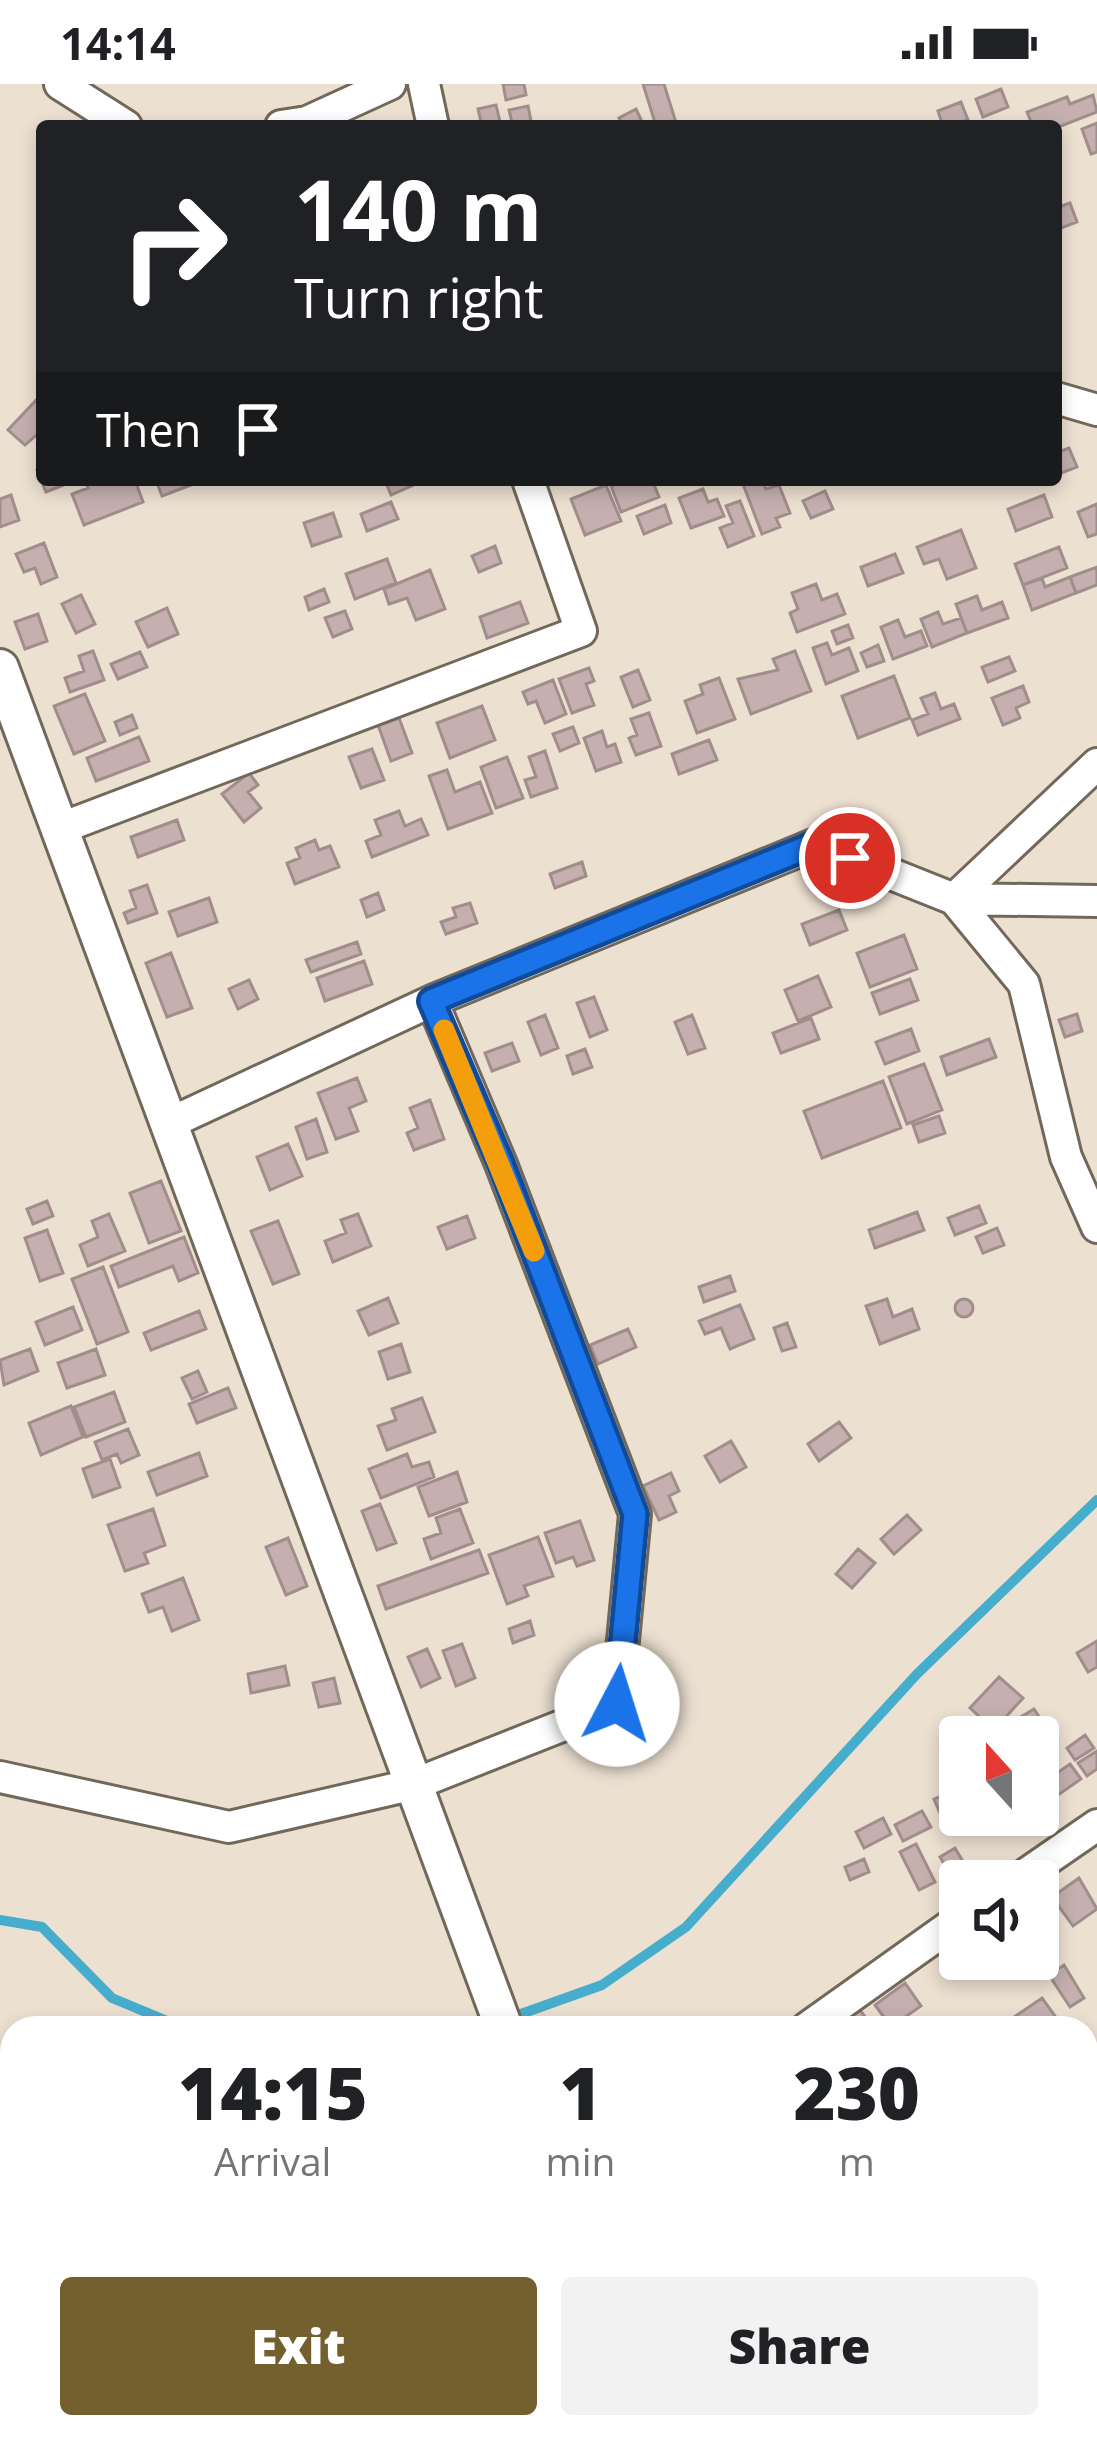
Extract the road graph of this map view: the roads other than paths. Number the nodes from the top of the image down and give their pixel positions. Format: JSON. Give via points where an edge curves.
{"nodes":[{"id":1,"x":60,"y":84,"type":"edge"},
{"id":2,"x":390,"y":84,"type":"edge"},
{"id":3,"x":424,"y":84,"type":"edge"},
{"id":4,"x":117,"y":120,"type":"edge"},
{"id":5,"x":311,"y":120,"type":"edge"},
{"id":6,"x":432,"y":120,"type":"edge"},
{"id":7,"x":1062,"y":400,"type":"edge"},
{"id":8,"x":1097,"y":410,"type":"edge"},
{"id":9,"x":530,"y":486,"type":"edge"},
{"id":10,"x":0,"y":668,"type":"edge"},
{"id":11,"x":1097,"y":764,"type":"edge"},
{"id":12,"x":61,"y":828,"type":"junction"},
{"id":13,"x":955,"y":899,"type":"junction"},
{"id":14,"x":1097,"y":901,"type":"edge"},
{"id":15,"x":431,"y":1001,"type":"junction"},
{"id":16,"x":172,"y":1122,"type":"junction"},
{"id":17,"x":1097,"y":1227,"type":"edge"},
{"id":18,"x":0,"y":1777,"type":"edge"},
{"id":19,"x":415,"y":1784,"type":"junction"},
{"id":20,"x":1097,"y":1825,"type":"edge"},
{"id":21,"x":1046,"y":1860,"type":"edge"},
{"id":22,"x":939,"y":1934,"type":"edge"},
{"id":23,"x":500,"y":2016,"type":"edge"},
{"id":24,"x":824,"y":2016,"type":"edge"}],
"edges":[{"from":1,"to":4,"type":"street"},
{"from":2,"to":5,"type":"street"},
{"from":3,"to":6,"type":"street"},
{"from":7,"to":8,"type":"street"},
{"from":9,"to":12,"type":"street","via":[[580,632]]},
{"from":10,"to":12,"type":"street"},
{"from":11,"to":13,"type":"street"},
{"from":12,"to":16,"type":"street"},
{"from":13,"to":14,"type":"street"},
{"from":13,"to":15,"type":"street","via":[[815,844]]},
{"from":13,"to":17,"type":"street","via":[[1024,985],[1066,1157]]},
{"from":15,"to":16,"type":"street"},
{"from":15,"to":19,"type":"street","via":[[635,1514],[617,1704]]},
{"from":16,"to":19,"type":"street"},
{"from":18,"to":19,"type":"street","via":[[229,1827]]},
{"from":19,"to":23,"type":"street"},
{"from":20,"to":21,"type":"street"},
{"from":22,"to":24,"type":"street"}]}
